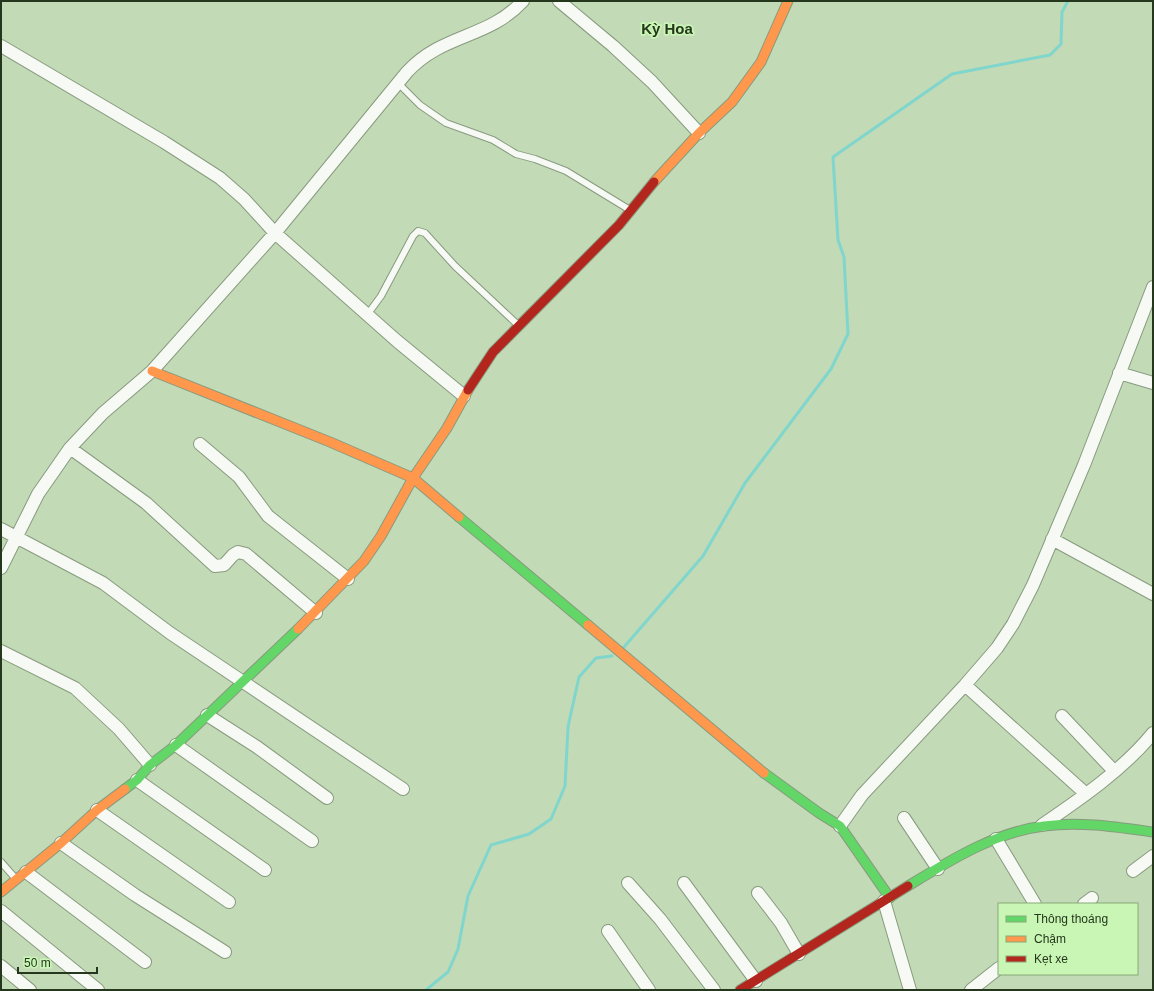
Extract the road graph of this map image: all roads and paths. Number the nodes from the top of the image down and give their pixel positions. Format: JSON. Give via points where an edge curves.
{"nodes":[{"id":1,"x":523,"y":1,"type":"edge"},
{"id":2,"x":559,"y":1,"type":"edge"},
{"id":3,"x":788,"y":1,"type":"edge"},
{"id":4,"x":1,"y":46,"type":"edge"},
{"id":5,"x":398,"y":83,"type":"junction"},
{"id":6,"x":699,"y":133,"type":"junction"},
{"id":7,"x":631,"y":210,"type":"junction"},
{"id":8,"x":275,"y":233,"type":"junction"},
{"id":9,"x":1153,"y":287,"type":"edge"},
{"id":10,"x":367,"y":314,"type":"junction"},
{"id":11,"x":518,"y":325,"type":"junction"},
{"id":12,"x":152,"y":371,"type":"junction"},
{"id":13,"x":1119,"y":373,"type":"junction"},
{"id":14,"x":1153,"y":383,"type":"edge"},
{"id":15,"x":464,"y":396,"type":"junction"},
{"id":16,"x":200,"y":444,"type":"dead end"},
{"id":17,"x":70,"y":448,"type":"junction"},
{"id":18,"x":413,"y":478,"type":"junction"},
{"id":19,"x":1,"y":529,"type":"edge"},
{"id":20,"x":17,"y":538,"type":"junction"},
{"id":21,"x":1052,"y":538,"type":"junction"},
{"id":22,"x":1,"y":568,"type":"edge"},
{"id":23,"x":348,"y":579,"type":"junction"},
{"id":24,"x":1153,"y":594,"type":"edge"},
{"id":25,"x":316,"y":613,"type":"junction"},
{"id":26,"x":1,"y":651,"type":"edge"},
{"id":27,"x":242,"y":682,"type":"junction"},
{"id":28,"x":965,"y":685,"type":"junction"},
{"id":29,"x":207,"y":715,"type":"junction"},
{"id":30,"x":1062,"y":716,"type":"dead end"},
{"id":31,"x":1153,"y":733,"type":"edge"},
{"id":32,"x":176,"y":745,"type":"junction"},
{"id":33,"x":150,"y":765,"type":"junction"},
{"id":34,"x":1114,"y":771,"type":"junction"},
{"id":35,"x":137,"y":780,"type":"junction"},
{"id":36,"x":403,"y":789,"type":"dead end"},
{"id":37,"x":1085,"y":793,"type":"junction"},
{"id":38,"x":328,"y":798,"type":"dead end"},
{"id":39,"x":97,"y":810,"type":"junction"},
{"id":40,"x":904,"y":818,"type":"dead end"},
{"id":41,"x":840,"y":826,"type":"junction"},
{"id":42,"x":1038,"y":828,"type":"junction"},
{"id":43,"x":1153,"y":832,"type":"edge"},
{"id":44,"x":996,"y":839,"type":"junction"},
{"id":45,"x":312,"y":841,"type":"dead end"},
{"id":46,"x":61,"y":843,"type":"junction"},
{"id":47,"x":1153,"y":856,"type":"edge"},
{"id":48,"x":1,"y":862,"type":"edge"},
{"id":49,"x":938,"y":869,"type":"junction"},
{"id":50,"x":265,"y":870,"type":"dead end"},
{"id":51,"x":1133,"y":871,"type":"dead end"},
{"id":52,"x":21,"y":876,"type":"junction"},
{"id":53,"x":628,"y":883,"type":"dead end"},
{"id":54,"x":684,"y":883,"type":"dead end"},
{"id":55,"x":1,"y":892,"type":"edge"},
{"id":56,"x":758,"y":893,"type":"dead end"},
{"id":57,"x":887,"y":899,"type":"junction"},
{"id":58,"x":229,"y":902,"type":"dead end"},
{"id":59,"x":1034,"y":903,"type":"edge"},
{"id":60,"x":1,"y":911,"type":"edge"},
{"id":61,"x":608,"y":931,"type":"dead end"},
{"id":62,"x":225,"y":952,"type":"dead end"},
{"id":63,"x":799,"y":954,"type":"junction"},
{"id":64,"x":145,"y":962,"type":"dead end"},
{"id":65,"x":1,"y":966,"type":"edge"},
{"id":66,"x":998,"y":969,"type":"edge"},
{"id":67,"x":756,"y":980,"type":"junction"},
{"id":68,"x":30,"y":990,"type":"edge"},
{"id":69,"x":98,"y":990,"type":"edge"},
{"id":70,"x":649,"y":990,"type":"edge"},
{"id":71,"x":714,"y":990,"type":"edge"},
{"id":72,"x":740,"y":990,"type":"edge"},
{"id":73,"x":910,"y":990,"type":"edge"},
{"id":74,"x":971,"y":990,"type":"edge"}],
"edges":[{"from":1,"to":5,"type":"street","via":[[510,15],[496,24],[430,51],[415,63]]},
{"from":2,"to":6,"type":"street","via":[[646,77]]},
{"from":3,"to":6,"type":"street","via":[[754,74],[732,102]]},
{"from":4,"to":8,"type":"street","via":[[207,169],[244,199]]},
{"from":5,"to":7,"type":"lane","via":[[420,105],[446,123],[492,140],[516,154],[566,171]]},
{"from":5,"to":8,"type":"street"},
{"from":6,"to":7,"type":"street"},
{"from":7,"to":11,"type":"street","via":[[567,278]]},
{"from":8,"to":10,"type":"street"},
{"from":8,"to":12,"type":"street"},
{"from":9,"to":13,"type":"street"},
{"from":10,"to":11,"type":"lane","via":[[381,296],[418,231],[430,237],[456,266]]},
{"from":10,"to":15,"type":"street"},
{"from":11,"to":15,"type":"street","via":[[493,352]]},
{"from":12,"to":17,"type":"street","via":[[103,413]]},
{"from":12,"to":18,"type":"street"},
{"from":13,"to":14,"type":"street"},
{"from":13,"to":21,"type":"street"},
{"from":15,"to":18,"type":"street","via":[[447,428]]},
{"from":16,"to":23,"type":"street","via":[[239,477],[268,516]]},
{"from":17,"to":20,"type":"street","via":[[38,494]]},
{"from":17,"to":25,"type":"street","via":[[146,503],[215,566],[224,565],[238,552],[246,554]]},
{"from":18,"to":23,"type":"street","via":[[381,536]]},
{"from":18,"to":41,"type":"street","via":[[759,769]]},
{"from":19,"to":20,"type":"street"},
{"from":20,"to":22,"type":"street"},
{"from":20,"to":27,"type":"street","via":[[104,583],[170,633]]},
{"from":21,"to":24,"type":"street"},
{"from":21,"to":28,"type":"street","via":[[1033,585],[1013,624],[997,648]]},
{"from":23,"to":25,"type":"street"},
{"from":25,"to":27,"type":"street"},
{"from":26,"to":33,"type":"street","via":[[75,688],[119,729]]},
{"from":27,"to":29,"type":"street"},
{"from":27,"to":36,"type":"street"},
{"from":28,"to":37,"type":"street"},
{"from":28,"to":41,"type":"street","via":[[862,795]]},
{"from":29,"to":32,"type":"street"},
{"from":29,"to":38,"type":"street"},
{"from":30,"to":34,"type":"street"},
{"from":31,"to":34,"type":"street","via":[[1135,754]]},
{"from":32,"to":33,"type":"street"},
{"from":32,"to":45,"type":"street"},
{"from":33,"to":35,"type":"street"},
{"from":34,"to":37,"type":"street"},
{"from":35,"to":39,"type":"street"},
{"from":35,"to":50,"type":"street"},
{"from":37,"to":42,"type":"street"},
{"from":39,"to":46,"type":"street"},
{"from":39,"to":58,"type":"street"},
{"from":40,"to":49,"type":"street"},
{"from":41,"to":57,"type":"street","via":[[854,844]]},
{"from":42,"to":43,"type":"street","via":[[1073,824]]},
{"from":42,"to":44,"type":"street"},
{"from":44,"to":49,"type":"street"},
{"from":44,"to":59,"type":"street"},
{"from":46,"to":52,"type":"street"},
{"from":46,"to":62,"type":"street"},
{"from":47,"to":51,"type":"street"},
{"from":48,"to":52,"type":"lane"},
{"from":49,"to":57,"type":"street"},
{"from":52,"to":55,"type":"street"},
{"from":52,"to":64,"type":"street"},
{"from":53,"to":71,"type":"street","via":[[660,919]]},
{"from":54,"to":67,"type":"street"},
{"from":56,"to":63,"type":"street"},
{"from":57,"to":63,"type":"street"},
{"from":57,"to":73,"type":"street"},
{"from":60,"to":69,"type":"street"},
{"from":61,"to":70,"type":"street"},
{"from":63,"to":67,"type":"street"},
{"from":65,"to":68,"type":"street"},
{"from":66,"to":74,"type":"street"},
{"from":67,"to":72,"type":"street"}]}
